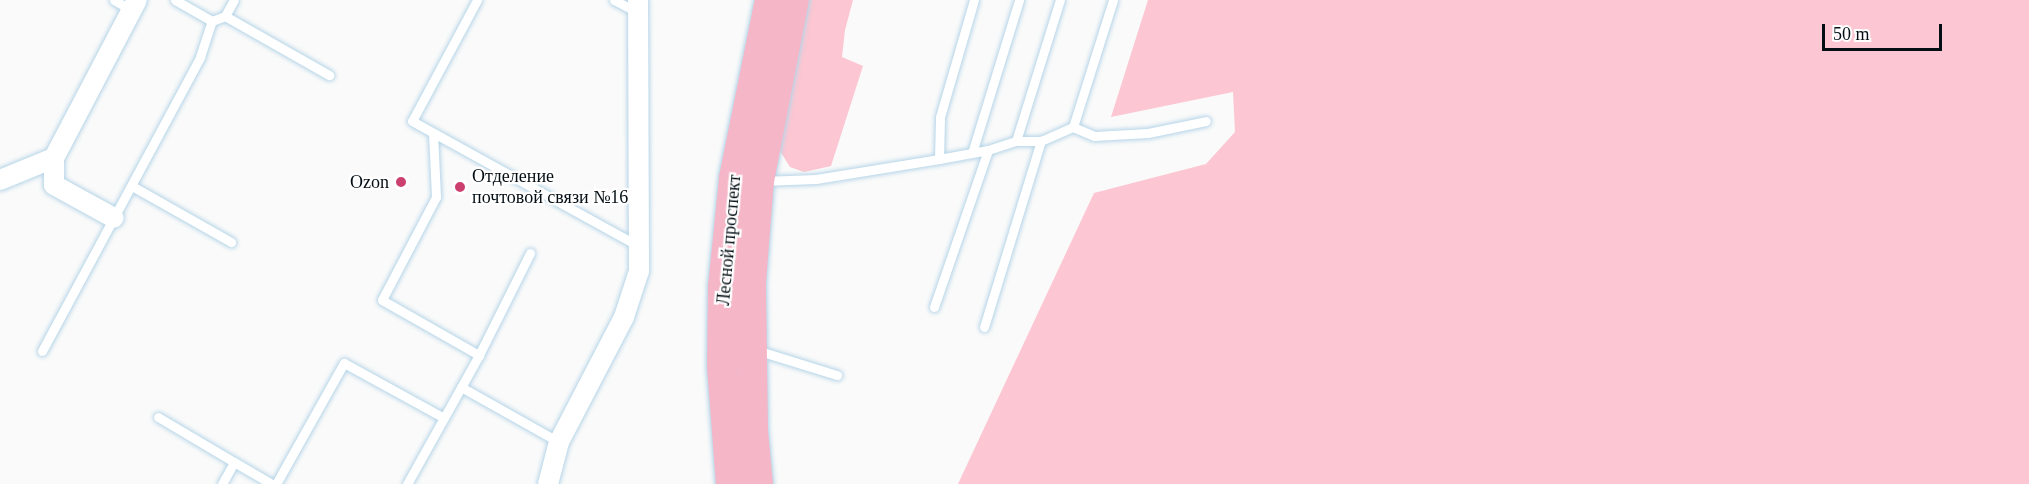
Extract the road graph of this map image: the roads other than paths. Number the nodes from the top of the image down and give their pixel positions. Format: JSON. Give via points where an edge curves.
{"nodes":[{"id":1,"x":175,"y":0,"type":"edge"},
{"id":2,"x":234,"y":0,"type":"edge"},
{"id":3,"x":477,"y":0,"type":"edge"},
{"id":4,"x":614,"y":0,"type":"edge"},
{"id":5,"x":770,"y":0,"type":"edge"},
{"id":6,"x":794,"y":0,"type":"edge"},
{"id":7,"x":974,"y":0,"type":"edge"},
{"id":8,"x":1019,"y":0,"type":"edge"},
{"id":9,"x":1060,"y":0,"type":"edge"},
{"id":10,"x":1113,"y":0,"type":"edge"},
{"id":11,"x":127,"y":3,"type":"edge"},
{"id":12,"x":637,"y":5,"type":"edge"},
{"id":13,"x":225,"y":16,"type":"junction"},
{"id":14,"x":212,"y":21,"type":"junction"},
{"id":15,"x":329,"y":75,"type":"dead end"},
{"id":16,"x":1206,"y":121,"type":"dead end"},
{"id":17,"x":1073,"y":127,"type":"junction"},
{"id":18,"x":433,"y":133,"type":"junction"},
{"id":19,"x":1016,"y":141,"type":"junction"},
{"id":20,"x":1041,"y":141,"type":"junction"},
{"id":21,"x":988,"y":150,"type":"junction"},
{"id":22,"x":972,"y":153,"type":"junction"},
{"id":23,"x":54,"y":158,"type":"junction"},
{"id":24,"x":939,"y":159,"type":"junction"},
{"id":25,"x":0,"y":180,"type":"edge"},
{"id":26,"x":747,"y":180,"type":"junction"},
{"id":27,"x":132,"y":186,"type":"junction"},
{"id":28,"x":114,"y":218,"type":"junction"},
{"id":29,"x":231,"y":242,"type":"dead end"},
{"id":30,"x":640,"y":247,"type":"junction"},
{"id":31,"x":530,"y":253,"type":"dead end"},
{"id":32,"x":934,"y":308,"type":"dead end"},
{"id":33,"x":984,"y":327,"type":"dead end"},
{"id":34,"x":753,"y":350,"type":"junction"},
{"id":35,"x":42,"y":351,"type":"dead end"},
{"id":36,"x":479,"y":355,"type":"junction"},
{"id":37,"x":837,"y":375,"type":"dead end"},
{"id":38,"x":461,"y":387,"type":"junction"},
{"id":39,"x":158,"y":417,"type":"dead end"},
{"id":40,"x":444,"y":418,"type":"junction"},
{"id":41,"x":559,"y":442,"type":"junction"},
{"id":42,"x":234,"y":462,"type":"junction"},
{"id":43,"x":222,"y":484,"type":"edge"},
{"id":44,"x":274,"y":484,"type":"edge"},
{"id":45,"x":407,"y":484,"type":"edge"},
{"id":46,"x":548,"y":484,"type":"edge"},
{"id":47,"x":731,"y":484,"type":"edge"},
{"id":48,"x":758,"y":484,"type":"edge"}],
"edges":[{"from":1,"to":14,"type":"lane"},
{"from":2,"to":13,"type":"lane"},
{"from":3,"to":18,"type":"lane","via":[[412,121]]},
{"from":4,"to":12,"type":"lane"},
{"from":5,"to":26,"type":"main road","name":"Лесной проспект"},
{"from":6,"to":26,"type":"main road","name":"Лесной проспект"},
{"from":7,"to":24,"type":"lane","via":[[940,117]]},
{"from":8,"to":22,"type":"lane"},
{"from":9,"to":19,"type":"lane"},
{"from":10,"to":17,"type":"lane"},
{"from":11,"to":23,"type":"street"},
{"from":12,"to":30,"type":"street"},
{"from":13,"to":14,"type":"lane"},
{"from":13,"to":15,"type":"lane"},
{"from":14,"to":27,"type":"lane","via":[[200,57]]},
{"from":16,"to":17,"type":"lane","via":[[1148,133],[1094,136]]},
{"from":17,"to":20,"type":"lane"},
{"from":18,"to":30,"type":"lane"},
{"from":18,"to":36,"type":"lane","via":[[436,197],[382,300]]},
{"from":19,"to":20,"type":"lane"},
{"from":19,"to":21,"type":"lane"},
{"from":20,"to":33,"type":"lane"},
{"from":21,"to":22,"type":"lane"},
{"from":21,"to":32,"type":"lane"},
{"from":22,"to":24,"type":"lane"},
{"from":23,"to":25,"type":"street"},
{"from":23,"to":28,"type":"street","via":[[54,185]]},
{"from":24,"to":26,"type":"lane","via":[[816,179]]},
{"from":26,"to":34,"type":"main road","name":"Лесной проспект"},
{"from":26,"to":47,"type":"main road","name":"Лесной проспект","via":[[723,287],[722,366]]},
{"from":27,"to":28,"type":"lane"},
{"from":27,"to":29,"type":"lane"},
{"from":28,"to":35,"type":"lane"},
{"from":30,"to":41,"type":"street","via":[[639,271],[624,317]]},
{"from":31,"to":36,"type":"lane"},
{"from":34,"to":37,"type":"lane"},
{"from":34,"to":48,"type":"main road","name":"Лесной проспект","via":[[753,431]]},
{"from":36,"to":38,"type":"lane"},
{"from":38,"to":40,"type":"lane"},
{"from":38,"to":41,"type":"lane"},
{"from":39,"to":42,"type":"lane"},
{"from":40,"to":44,"type":"lane","via":[[345,363]]},
{"from":40,"to":45,"type":"lane"},
{"from":41,"to":46,"type":"street"},
{"from":42,"to":43,"type":"lane"},
{"from":42,"to":44,"type":"lane"}]}
